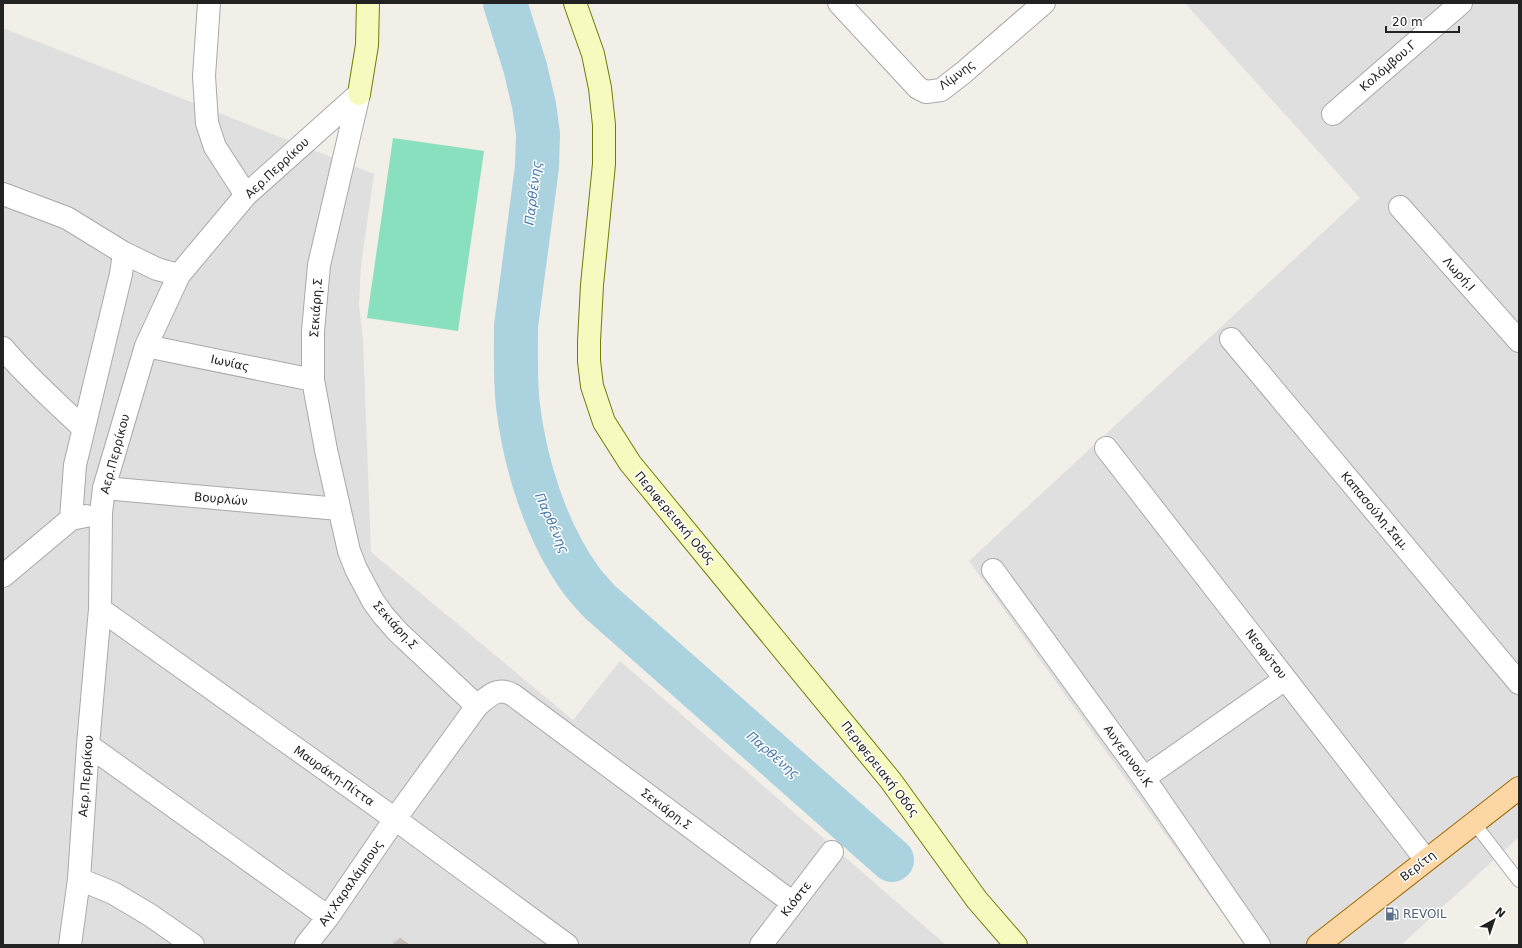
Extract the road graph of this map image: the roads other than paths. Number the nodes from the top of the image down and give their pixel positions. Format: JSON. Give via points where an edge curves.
{"nodes":[{"id":1,"x":209,"y":3,"type":"edge"},
{"id":2,"x":368,"y":3,"type":"edge"},
{"id":3,"x":576,"y":3,"type":"edge"},
{"id":4,"x":839,"y":3,"type":"edge"},
{"id":5,"x":1044,"y":3,"type":"edge"},
{"id":6,"x":1461,"y":3,"type":"edge"},
{"id":7,"x":359,"y":94,"type":"junction"},
{"id":8,"x":1333,"y":114,"type":"dead end"},
{"id":9,"x":3,"y":194,"type":"edge"},
{"id":10,"x":246,"y":195,"type":"junction"},
{"id":11,"x":1400,"y":207,"type":"dead end"},
{"id":12,"x":124,"y":253,"type":"junction"},
{"id":13,"x":179,"y":276,"type":"junction"},
{"id":14,"x":1231,"y":339,"type":"dead end"},
{"id":15,"x":1519,"y":341,"type":"edge"},
{"id":16,"x":146,"y":346,"type":"junction"},
{"id":17,"x":3,"y":348,"type":"edge"},
{"id":18,"x":313,"y":380,"type":"junction"},
{"id":19,"x":83,"y":428,"type":"junction"},
{"id":20,"x":1106,"y":448,"type":"dead end"},
{"id":21,"x":104,"y":488,"type":"junction"},
{"id":22,"x":339,"y":509,"type":"junction"},
{"id":23,"x":101,"y":513,"type":"junction"},
{"id":24,"x":72,"y":519,"type":"junction"},
{"id":25,"x":993,"y":570,"type":"dead end"},
{"id":26,"x":3,"y":576,"type":"edge"},
{"id":27,"x":100,"y":609,"type":"junction"},
{"id":28,"x":1285,"y":679,"type":"junction"},
{"id":29,"x":1519,"y":683,"type":"edge"},
{"id":30,"x":477,"y":706,"type":"junction"},
{"id":31,"x":88,"y":745,"type":"junction"},
{"id":32,"x":1144,"y":778,"type":"junction"},
{"id":33,"x":1519,"y":788,"type":"edge"},
{"id":34,"x":396,"y":820,"type":"junction"},
{"id":35,"x":1474,"y":823,"type":"junction"},
{"id":36,"x":832,"y":852,"type":"dead end"},
{"id":37,"x":1426,"y":860,"type":"junction"},
{"id":38,"x":79,"y":879,"type":"junction"},
{"id":39,"x":1519,"y":881,"type":"edge"},
{"id":40,"x":793,"y":904,"type":"junction"},
{"id":41,"x":328,"y":917,"type":"junction"},
{"id":42,"x":553,"y":941,"type":"edge"},
{"id":43,"x":70,"y":945,"type":"edge"},
{"id":44,"x":193,"y":945,"type":"edge"},
{"id":45,"x":306,"y":945,"type":"edge"},
{"id":46,"x":761,"y":945,"type":"edge"},
{"id":47,"x":1016,"y":945,"type":"edge"},
{"id":48,"x":1260,"y":945,"type":"edge"},
{"id":49,"x":1318,"y":945,"type":"edge"}],
"edges":[{"from":1,"to":10,"type":"street","via":[[204,76],[207,123],[215,147]]},
{"from":2,"to":7,"type":"main road","via":[[367,45]]},
{"from":3,"to":47,"type":"main road","name":"Περιφερειακή Οδός","via":[[593,54],[604,126],[604,164],[592,285],[589,361],[592,386],[604,422],[630,463],[891,780],[977,900]]},
{"from":4,"to":5,"type":"street","name":"Λίμνης","via":[[918,88],[926,92],[941,90]]},
{"from":6,"to":8,"type":"street","name":"Κολόμβου.Γ"},
{"from":7,"to":10,"type":"street","name":"Αερ.Περρίκου"},
{"from":7,"to":18,"type":"street","name":"Σεκιάρη.Σ","via":[[319,265],[313,331]]},
{"from":9,"to":12,"type":"street","via":[[67,218]]},
{"from":10,"to":13,"type":"street","name":"Αερ.Περρίκου"},
{"from":11,"to":15,"type":"street","name":"Λωρή.Ι"},
{"from":12,"to":13,"type":"street","via":[[157,269]]},
{"from":12,"to":19,"type":"street"},
{"from":13,"to":16,"type":"street","name":"Αερ.Περρίκου"},
{"from":14,"to":29,"type":"street","name":"Καπασούλη.Σαμ."},
{"from":16,"to":18,"type":"street","name":"Ιωνίας"},
{"from":16,"to":21,"type":"street","name":"Αερ.Περρίκου"},
{"from":17,"to":19,"type":"street","via":[[52,400]]},
{"from":18,"to":22,"type":"street","name":"Σεκιάρη.Σ"},
{"from":19,"to":24,"type":"street","via":[[75,465]]},
{"from":20,"to":28,"type":"street","name":"Νεοφύτου"},
{"from":21,"to":22,"type":"street","name":"Βουρλών"},
{"from":21,"to":23,"type":"street","name":"Αερ.Περρίκου"},
{"from":22,"to":30,"type":"street","name":"Σεκιάρη.Σ","via":[[348,551],[373,601],[398,632]]},
{"from":23,"to":24,"type":"street"},
{"from":23,"to":27,"type":"street","name":"Αερ.Περρίκου"},
{"from":24,"to":26,"type":"street"},
{"from":25,"to":32,"type":"street","name":"Αυγερινού.Κ"},
{"from":27,"to":31,"type":"street","name":"Αερ.Περρίκου"},
{"from":27,"to":34,"type":"street","name":"Μαυράκη-Πίττα"},
{"from":28,"to":32,"type":"street"},
{"from":28,"to":37,"type":"street","name":"Νεοφύτου"},
{"from":30,"to":34,"type":"street","name":"Αγ.Χαραλάμπους"},
{"from":30,"to":40,"type":"street","name":"Σεκιάρη.Σ","via":[[494,692],[502,691],[513,695]]},
{"from":31,"to":38,"type":"street","name":"Αερ.Περρίκου"},
{"from":31,"to":41,"type":"street"},
{"from":32,"to":48,"type":"street","name":"Αυγερινού.Κ"},
{"from":33,"to":35,"type":"main road","name":"Βερίτη"},
{"from":34,"to":41,"type":"street","name":"Αγ.Χαραλάμπους"},
{"from":34,"to":42,"type":"street","name":"Μαυράκη-Πίττα"},
{"from":35,"to":37,"type":"main road","name":"Βερίτη"},
{"from":35,"to":39,"type":"lane"},
{"from":36,"to":40,"type":"street","name":"Κιόστε"},
{"from":37,"to":49,"type":"main road","name":"Βερίτη"},
{"from":38,"to":43,"type":"street","name":"Αερ.Περρίκου"},
{"from":38,"to":44,"type":"street","via":[[113,893]]},
{"from":40,"to":46,"type":"street","name":"Κιόστε"},
{"from":41,"to":45,"type":"street","name":"Αγ.Χαραλάμπους"}]}
